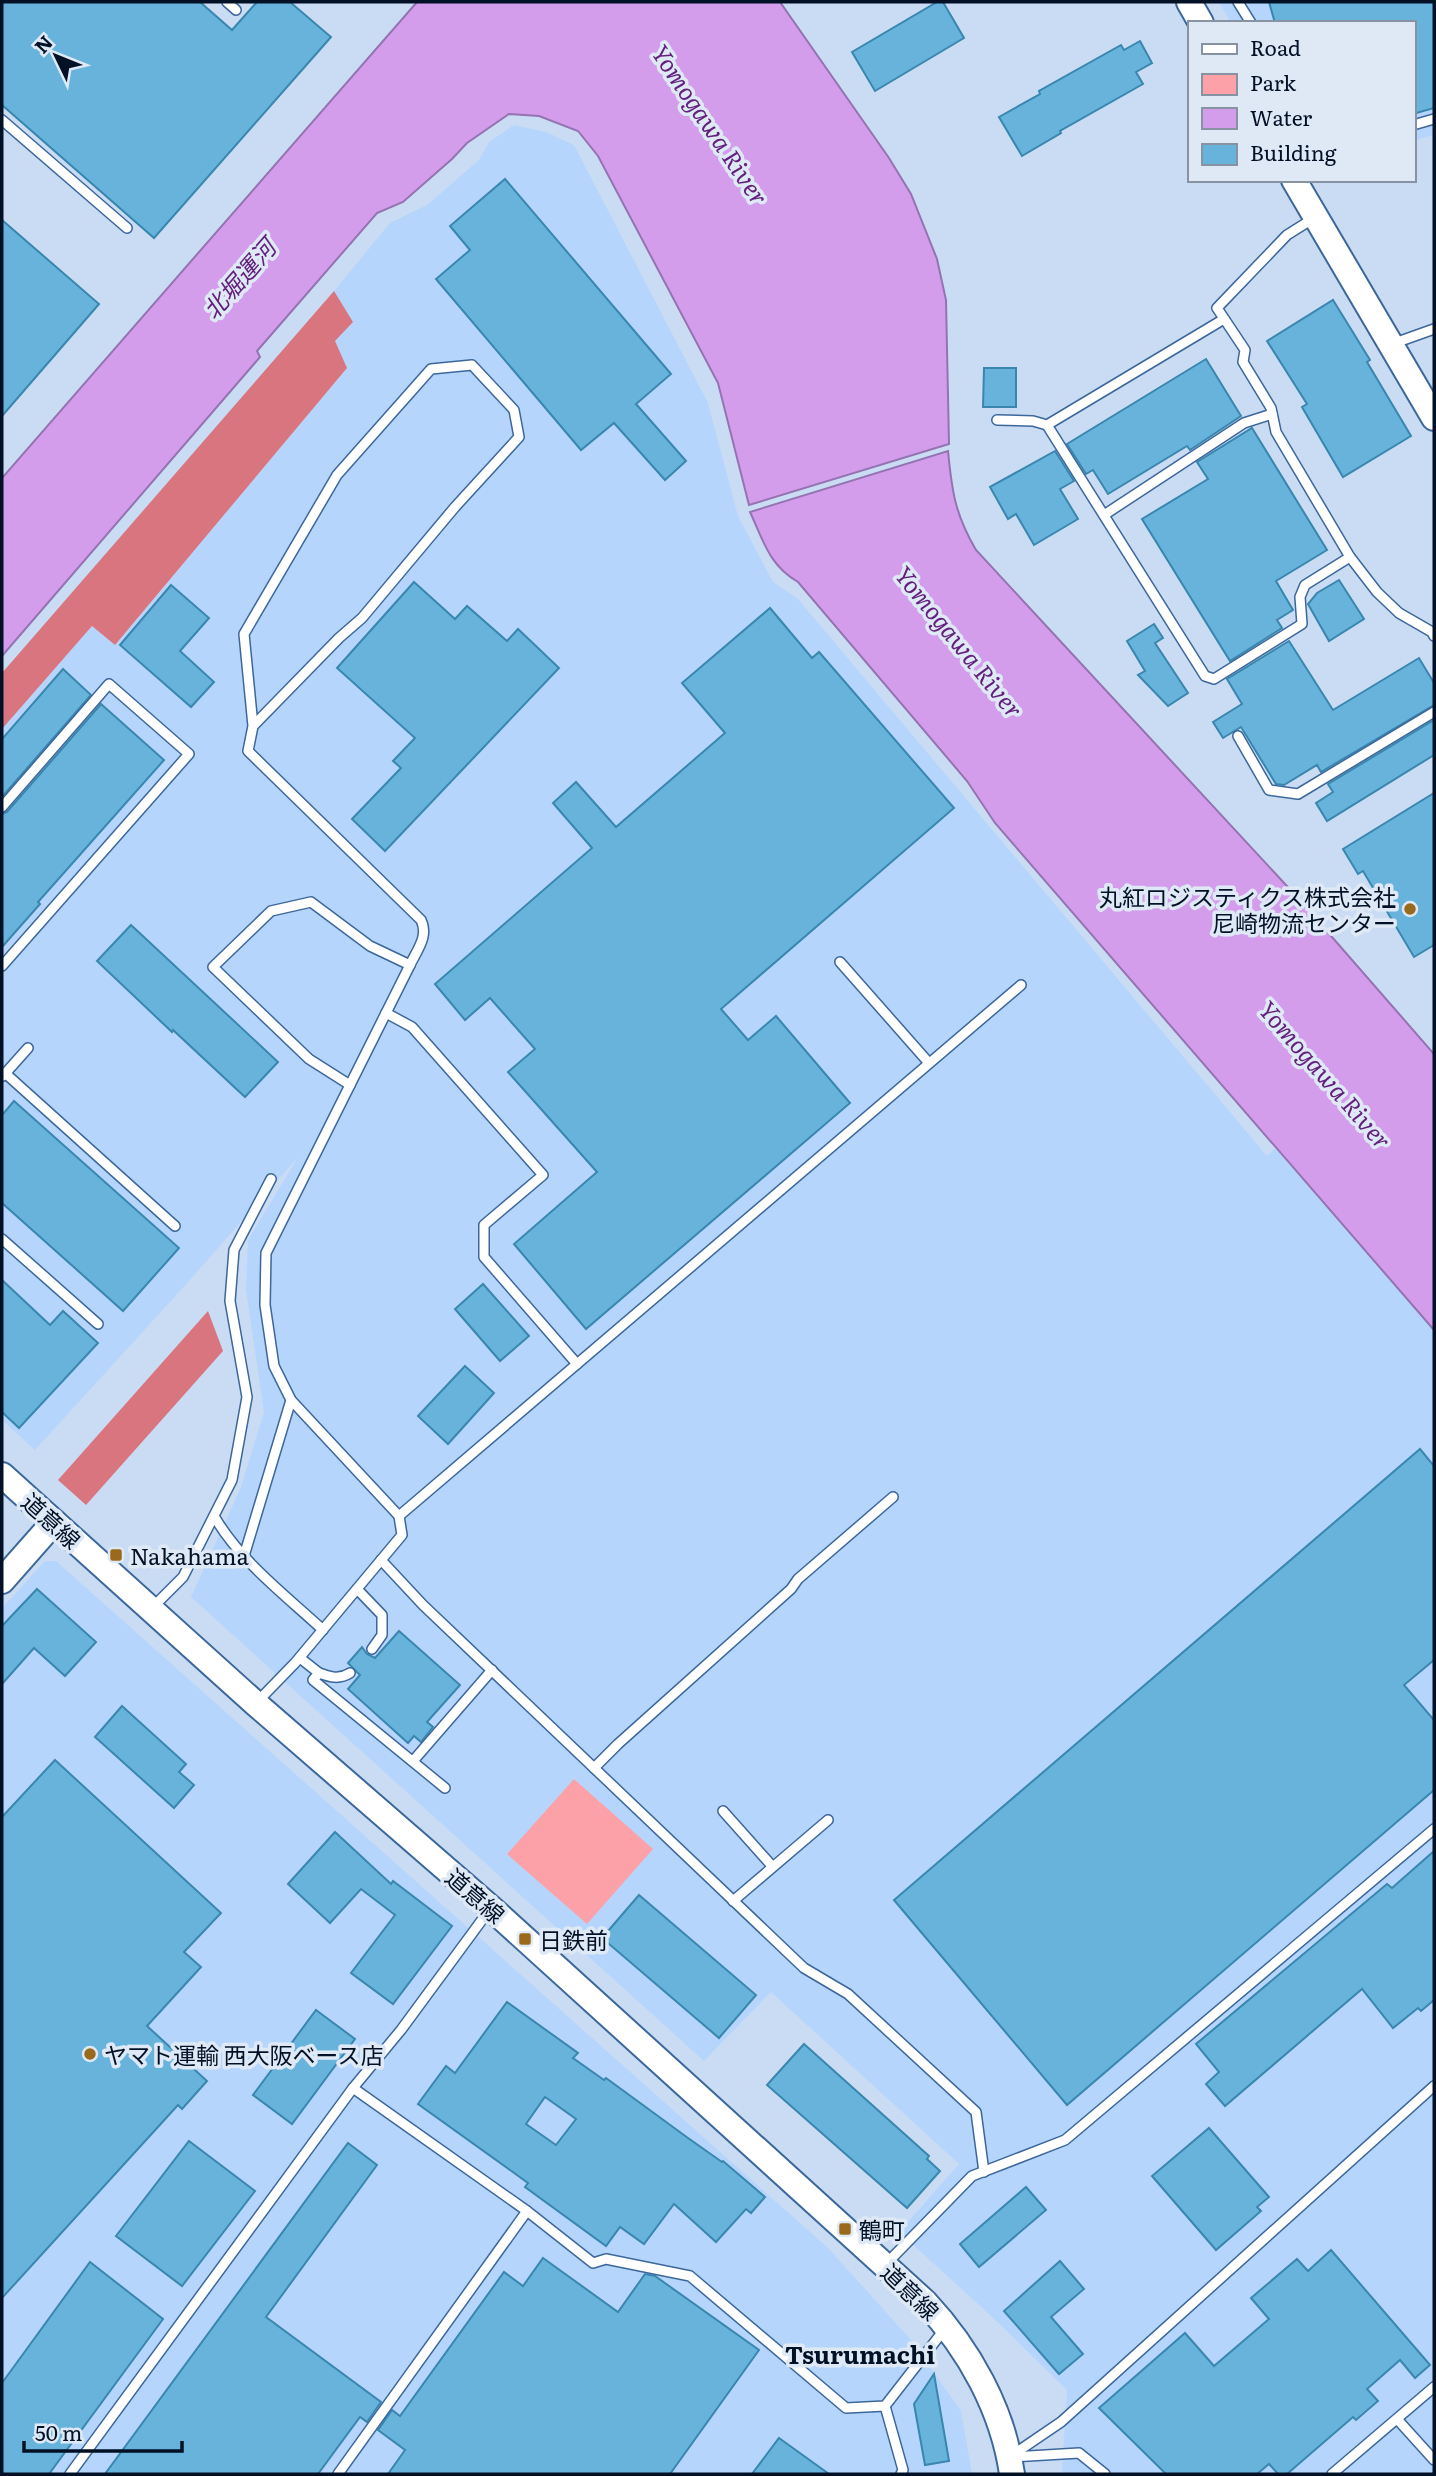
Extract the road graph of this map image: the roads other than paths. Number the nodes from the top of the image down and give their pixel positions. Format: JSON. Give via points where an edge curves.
{"nodes":[{"id":1,"x":227,"y":2,"type":"edge"},
{"id":2,"x":1189,"y":2,"type":"edge"},
{"id":3,"x":1238,"y":2,"type":"edge"},
{"id":4,"x":236,"y":10,"type":"dead end"},
{"id":5,"x":1200,"y":21,"type":"edge"},
{"id":6,"x":1250,"y":21,"type":"edge"},
{"id":7,"x":1434,"y":119,"type":"edge"},
{"id":8,"x":2,"y":120,"type":"edge"},
{"id":9,"x":1415,"y":124,"type":"edge"},
{"id":10,"x":1295,"y":182,"type":"edge"},
{"id":11,"x":1316,"y":217,"type":"junction"},
{"id":12,"x":127,"y":229,"type":"dead end"},
{"id":13,"x":1224,"y":319,"type":"junction"},
{"id":14,"x":1434,"y":329,"type":"edge"},
{"id":15,"x":1391,"y":345,"type":"junction"},
{"id":16,"x":1272,"y":414,"type":"junction"},
{"id":17,"x":1434,"y":418,"type":"edge"},
{"id":18,"x":997,"y":420,"type":"dead end"},
{"id":19,"x":1048,"y":425,"type":"junction"},
{"id":20,"x":1104,"y":515,"type":"junction"},
{"id":21,"x":1350,"y":557,"type":"junction"},
{"id":22,"x":1434,"y":636,"type":"edge"},
{"id":23,"x":1434,"y":712,"type":"edge"},
{"id":24,"x":253,"y":726,"type":"junction"},
{"id":25,"x":1238,"y":736,"type":"dead end"},
{"id":26,"x":2,"y":807,"type":"edge"},
{"id":27,"x":840,"y":962,"type":"dead end"},
{"id":28,"x":410,"y":965,"type":"junction"},
{"id":29,"x":2,"y":966,"type":"edge"},
{"id":30,"x":1021,"y":985,"type":"dead end"},
{"id":31,"x":386,"y":1013,"type":"junction"},
{"id":32,"x":28,"y":1048,"type":"dead end"},
{"id":33,"x":929,"y":1063,"type":"junction"},
{"id":34,"x":3,"y":1075,"type":"edge"},
{"id":35,"x":350,"y":1085,"type":"junction"},
{"id":36,"x":271,"y":1179,"type":"dead end"},
{"id":37,"x":174,"y":1226,"type":"dead end"},
{"id":38,"x":2,"y":1239,"type":"edge"},
{"id":39,"x":98,"y":1324,"type":"dead end"},
{"id":40,"x":577,"y":1364,"type":"junction"},
{"id":41,"x":291,"y":1400,"type":"junction"},
{"id":42,"x":2,"y":1475,"type":"edge"},
{"id":43,"x":893,"y":1497,"type":"dead end"},
{"id":44,"x":214,"y":1516,"type":"junction"},
{"id":45,"x":399,"y":1516,"type":"junction"},
{"id":46,"x":54,"y":1522,"type":"junction"},
{"id":47,"x":244,"y":1556,"type":"junction"},
{"id":48,"x":381,"y":1560,"type":"junction"},
{"id":49,"x":2,"y":1581,"type":"edge"},
{"id":50,"x":357,"y":1590,"type":"junction"},
{"id":51,"x":151,"y":1609,"type":"junction"},
{"id":52,"x":323,"y":1630,"type":"junction"},
{"id":53,"x":372,"y":1649,"type":"dead end"},
{"id":54,"x":300,"y":1658,"type":"junction"},
{"id":55,"x":492,"y":1670,"type":"junction"},
{"id":56,"x":319,"y":1673,"type":"junction"},
{"id":57,"x":350,"y":1673,"type":"dead end"},
{"id":58,"x":256,"y":1704,"type":"junction"},
{"id":59,"x":413,"y":1761,"type":"junction"},
{"id":60,"x":594,"y":1768,"type":"junction"},
{"id":61,"x":445,"y":1788,"type":"dead end"},
{"id":62,"x":723,"y":1811,"type":"dead end"},
{"id":63,"x":828,"y":1820,"type":"dead end"},
{"id":64,"x":1434,"y":1829,"type":"edge"},
{"id":65,"x":772,"y":1866,"type":"junction"},
{"id":66,"x":733,"y":1901,"type":"junction"},
{"id":67,"x":491,"y":1908,"type":"junction"},
{"id":68,"x":1434,"y":2086,"type":"edge"},
{"id":69,"x":353,"y":2088,"type":"junction"},
{"id":70,"x":984,"y":2172,"type":"junction"},
{"id":71,"x":527,"y":2211,"type":"junction"},
{"id":72,"x":884,"y":2265,"type":"junction"},
{"id":73,"x":947,"y":2326,"type":"junction"},
{"id":74,"x":1434,"y":2387,"type":"edge"},
{"id":75,"x":884,"y":2406,"type":"junction"},
{"id":76,"x":1397,"y":2419,"type":"junction"},
{"id":77,"x":1434,"y":2460,"type":"edge"},
{"id":78,"x":1011,"y":2465,"type":"edge"},
{"id":79,"x":70,"y":2474,"type":"edge"},
{"id":80,"x":338,"y":2474,"type":"edge"},
{"id":81,"x":901,"y":2474,"type":"edge"},
{"id":82,"x":1105,"y":2474,"type":"edge"},
{"id":83,"x":1332,"y":2474,"type":"edge"}],
"edges":[{"from":1,"to":4,"type":"lane"},
{"from":2,"to":5,"type":"street"},
{"from":3,"to":6,"type":"lane"},
{"from":7,"to":9,"type":"lane"},
{"from":8,"to":12,"type":"lane"},
{"from":10,"to":11,"type":"street"},
{"from":11,"to":13,"type":"lane","via":[[1287,234],[1217,308]]},
{"from":11,"to":15,"type":"street"},
{"from":13,"to":16,"type":"lane","via":[[1245,350],[1243,362]]},
{"from":13,"to":19,"type":"lane"},
{"from":14,"to":15,"type":"lane"},
{"from":15,"to":17,"type":"street"},
{"from":16,"to":20,"type":"lane","via":[[1244,423]]},
{"from":16,"to":21,"type":"lane","via":[[1276,432]]},
{"from":18,"to":19,"type":"lane"},
{"from":19,"to":20,"type":"lane"},
{"from":20,"to":21,"type":"lane","via":[[1205,676],[1214,679],[1302,624],[1300,597],[1305,585]]},
{"from":21,"to":22,"type":"lane","via":[[1399,614]]},
{"from":23,"to":25,"type":"lane","via":[[1298,794],[1269,790]]},
{"from":24,"to":24,"type":"lane","via":[[362,618],[519,437],[514,410],[472,365],[431,369],[337,475],[244,634]]},
{"from":24,"to":28,"type":"lane","via":[[248,751],[421,920],[425,935]]},
{"from":26,"to":29,"type":"lane","via":[[109,684],[189,754]]},
{"from":27,"to":33,"type":"lane"},
{"from":28,"to":31,"type":"lane"},
{"from":28,"to":35,"type":"lane","via":[[370,946],[311,902],[271,911],[213,967],[309,1059]]},
{"from":30,"to":33,"type":"lane"},
{"from":31,"to":35,"type":"lane"},
{"from":31,"to":40,"type":"lane","via":[[412,1027],[543,1175],[484,1226],[484,1257]]},
{"from":32,"to":34,"type":"lane"},
{"from":33,"to":40,"type":"lane"},
{"from":34,"to":37,"type":"lane"},
{"from":35,"to":41,"type":"lane","via":[[266,1253],[265,1305],[274,1366]]},
{"from":36,"to":44,"type":"lane","via":[[234,1250],[230,1301],[247,1397],[232,1480]]},
{"from":38,"to":39,"type":"lane"},
{"from":40,"to":45,"type":"lane"},
{"from":41,"to":45,"type":"lane"},
{"from":41,"to":47,"type":"lane"},
{"from":42,"to":46,"type":"street","name":"道意線"},
{"from":43,"to":60,"type":"lane","via":[[798,1578]]},
{"from":44,"to":47,"type":"lane"},
{"from":44,"to":51,"type":"lane","via":[[183,1577]]},
{"from":45,"to":48,"type":"lane","via":[[402,1535]]},
{"from":46,"to":49,"type":"street"},
{"from":46,"to":51,"type":"street","name":"道意線"},
{"from":47,"to":52,"type":"lane"},
{"from":48,"to":50,"type":"lane"},
{"from":48,"to":55,"type":"lane"},
{"from":50,"to":52,"type":"lane"},
{"from":50,"to":53,"type":"lane","via":[[382,1615],[382,1635]]},
{"from":51,"to":58,"type":"street","name":"道意線"},
{"from":52,"to":54,"type":"lane"},
{"from":54,"to":56,"type":"lane"},
{"from":54,"to":58,"type":"lane"},
{"from":55,"to":59,"type":"lane"},
{"from":55,"to":60,"type":"lane"},
{"from":56,"to":57,"type":"lane","via":[[333,1678]]},
{"from":56,"to":59,"type":"lane","via":[[313,1680]]},
{"from":58,"to":67,"type":"street","name":"道意線"},
{"from":59,"to":61,"type":"lane"},
{"from":60,"to":66,"type":"lane"},
{"from":62,"to":65,"type":"lane"},
{"from":63,"to":65,"type":"lane"},
{"from":64,"to":70,"type":"lane","via":[[1065,2140]]},
{"from":65,"to":66,"type":"lane"},
{"from":66,"to":70,"type":"lane","via":[[804,1968],[848,1994],[976,2112]]},
{"from":67,"to":69,"type":"lane"},
{"from":67,"to":72,"type":"street","name":"道意線"},
{"from":68,"to":78,"type":"lane"},
{"from":69,"to":71,"type":"lane"},
{"from":69,"to":79,"type":"lane"},
{"from":70,"to":72,"type":"lane","via":[[972,2176]]},
{"from":71,"to":75,"type":"lane","via":[[593,2263],[606,2259],[690,2276],[846,2408]]},
{"from":71,"to":80,"type":"lane"},
{"from":72,"to":73,"type":"street","name":"道意線"},
{"from":73,"to":75,"type":"lane"},
{"from":73,"to":78,"type":"street","name":"道意線","via":[[986,2390]]},
{"from":74,"to":76,"type":"lane"},
{"from":75,"to":81,"type":"lane"},
{"from":76,"to":77,"type":"lane"},
{"from":76,"to":83,"type":"lane"},
{"from":78,"to":82,"type":"lane","via":[[1079,2453]]}]}
